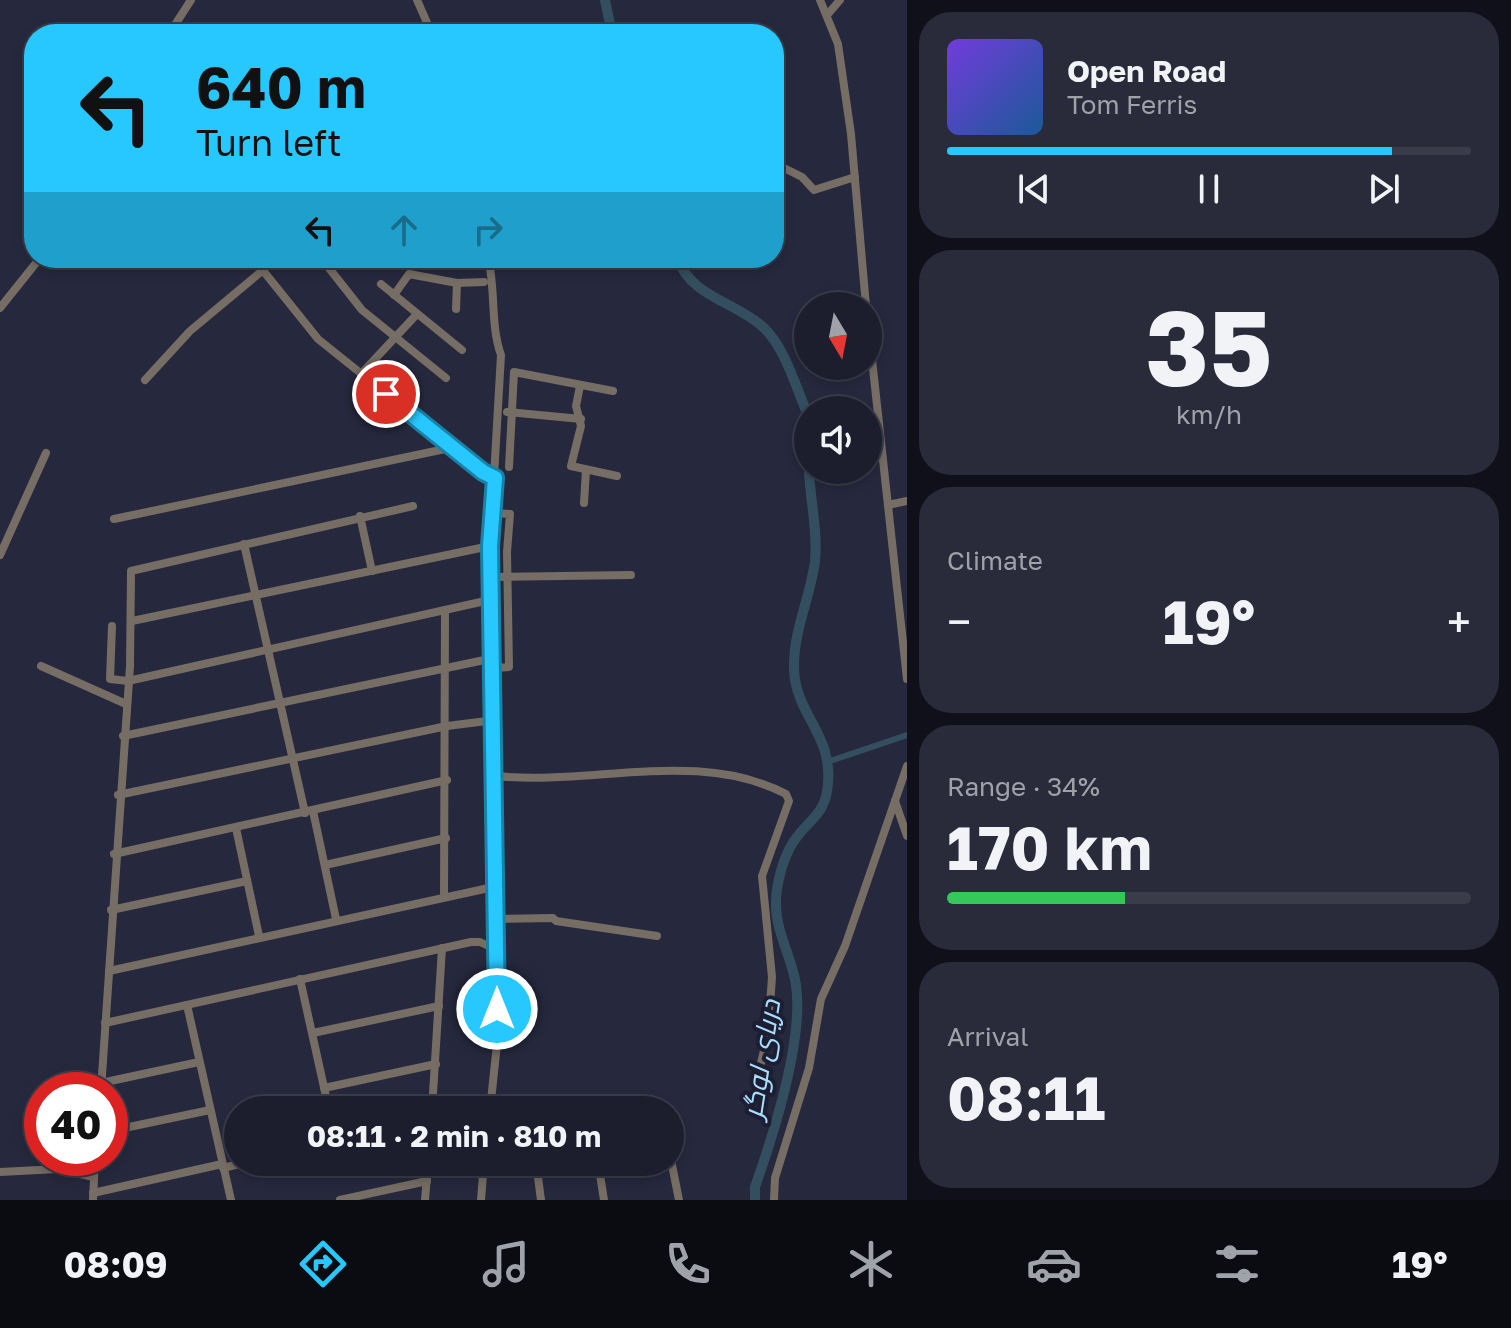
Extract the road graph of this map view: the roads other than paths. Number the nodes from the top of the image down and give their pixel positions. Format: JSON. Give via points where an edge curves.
{"nodes":[{"id":1,"x":191,"y":0,"type":"edge"},
{"id":2,"x":417,"y":0,"type":"edge"},
{"id":3,"x":820,"y":0,"type":"edge"},
{"id":4,"x":840,"y":0,"type":"edge"},
{"id":5,"x":828,"y":14,"type":"junction"},
{"id":6,"x":175,"y":24,"type":"edge"},
{"id":7,"x":428,"y":24,"type":"edge"},
{"id":8,"x":784,"y":168,"type":"edge"},
{"id":9,"x":855,"y":177,"type":"junction"},
{"id":10,"x":32,"y":268,"type":"edge"},
{"id":11,"x":260,"y":268,"type":"edge"},
{"id":12,"x":329,"y":268,"type":"edge"},
{"id":13,"x":489,"y":268,"type":"edge"},
{"id":14,"x":262,"y":271,"type":"junction"},
{"id":15,"x":484,"y":282,"type":"dead end"},
{"id":16,"x":457,"y":283,"type":"junction"},
{"id":17,"x":381,"y":284,"type":"dead end"},
{"id":18,"x":865,"y":292,"type":"edge"},
{"id":19,"x":394,"y":295,"type":"junction"},
{"id":20,"x":0,"y":308,"type":"edge"},
{"id":21,"x":456,"y":309,"type":"dead end"},
{"id":22,"x":417,"y":314,"type":"junction"},
{"id":23,"x":396,"y":337,"type":"junction"},
{"id":24,"x":462,"y":350,"type":"dead end"},
{"id":25,"x":361,"y":374,"type":"junction"},
{"id":26,"x":446,"y":378,"type":"dead end"},
{"id":27,"x":145,"y":380,"type":"dead end"},
{"id":28,"x":874,"y":380,"type":"edge"},
{"id":29,"x":580,"y":386,"type":"junction"},
{"id":30,"x":613,"y":391,"type":"dead end"},
{"id":31,"x":499,"y":412,"type":"junction"},
{"id":32,"x":511,"y":412,"type":"junction"},
{"id":33,"x":581,"y":419,"type":"junction"},
{"id":34,"x":46,"y":453,"type":"dead end"},
{"id":35,"x":509,"y":467,"type":"dead end"},
{"id":36,"x":586,"y":470,"type":"junction"},
{"id":37,"x":483,"y":472,"type":"junction"},
{"id":38,"x":617,"y":476,"type":"dead end"},
{"id":39,"x":495,"y":478,"type":"junction"},
{"id":40,"x":907,"y":501,"type":"edge"},
{"id":41,"x":584,"y":503,"type":"dead end"},
{"id":42,"x":888,"y":505,"type":"junction"},
{"id":43,"x":413,"y":506,"type":"dead end"},
{"id":44,"x":493,"y":513,"type":"junction"},
{"id":45,"x":360,"y":516,"type":"junction"},
{"id":46,"x":114,"y":519,"type":"dead end"},
{"id":47,"x":244,"y":544,"type":"junction"},
{"id":48,"x":490,"y":546,"type":"junction"},
{"id":49,"x":0,"y":555,"type":"edge"},
{"id":50,"x":372,"y":571,"type":"junction"},
{"id":51,"x":631,"y":575,"type":"dead end"},
{"id":52,"x":492,"y":577,"type":"junction"},
{"id":53,"x":507,"y":577,"type":"junction"},
{"id":54,"x":255,"y":595,"type":"junction"},
{"id":55,"x":494,"y":599,"type":"junction"},
{"id":56,"x":445,"y":610,"type":"junction"},
{"id":57,"x":132,"y":621,"type":"junction"},
{"id":58,"x":112,"y":626,"type":"dead end"},
{"id":59,"x":267,"y":650,"type":"junction"},
{"id":60,"x":494,"y":663,"type":"junction"},
{"id":61,"x":41,"y":666,"type":"dead end"},
{"id":62,"x":448,"y":667,"type":"junction"},
{"id":63,"x":907,"y":679,"type":"edge"},
{"id":64,"x":128,"y":681,"type":"junction"},
{"id":65,"x":280,"y":703,"type":"junction"},
{"id":66,"x":126,"y":704,"type":"junction"},
{"id":67,"x":495,"y":720,"type":"junction"},
{"id":68,"x":447,"y":726,"type":"junction"},
{"id":69,"x":123,"y":736,"type":"junction"},
{"id":70,"x":292,"y":759,"type":"junction"},
{"id":71,"x":907,"y":766,"type":"edge"},
{"id":72,"x":501,"y":777,"type":"junction"},
{"id":73,"x":447,"y":780,"type":"junction"},
{"id":74,"x":118,"y":795,"type":"junction"},
{"id":75,"x":895,"y":801,"type":"junction"},
{"id":76,"x":309,"y":812,"type":"junction"},
{"id":77,"x":904,"y":819,"type":"edge"},
{"id":78,"x":236,"y":828,"type":"junction"},
{"id":79,"x":907,"y":836,"type":"edge"},
{"id":80,"x":446,"y":838,"type":"junction"},
{"id":81,"x":114,"y":854,"type":"junction"},
{"id":82,"x":325,"y":865,"type":"junction"},
{"id":83,"x":247,"y":881,"type":"junction"},
{"id":84,"x":498,"y":886,"type":"junction"},
{"id":85,"x":444,"y":897,"type":"junction"},
{"id":86,"x":111,"y":910,"type":"junction"},
{"id":87,"x":336,"y":919,"type":"junction"},
{"id":88,"x":503,"y":919,"type":"junction"},
{"id":89,"x":259,"y":936,"type":"junction"},
{"id":90,"x":657,"y":936,"type":"dead end"},
{"id":91,"x":442,"y":948,"type":"junction"},
{"id":92,"x":497,"y":950,"type":"junction"},
{"id":93,"x":109,"y":971,"type":"junction"},
{"id":94,"x":300,"y":979,"type":"junction"},
{"id":95,"x":187,"y":1005,"type":"junction"},
{"id":96,"x":439,"y":1006,"type":"junction"},
{"id":97,"x":105,"y":1023,"type":"junction"},
{"id":98,"x":313,"y":1033,"type":"junction"},
{"id":99,"x":199,"y":1062,"type":"junction"},
{"id":100,"x":436,"y":1064,"type":"junction"},
{"id":101,"x":759,"y":1071,"type":"dead end"},
{"id":102,"x":102,"y":1072,"type":"edge"},
{"id":103,"x":128,"y":1079,"type":"edge"},
{"id":104,"x":324,"y":1088,"type":"junction"},
{"id":105,"x":326,"y":1096,"type":"edge"},
{"id":106,"x":433,"y":1096,"type":"edge"},
{"id":107,"x":491,"y":1096,"type":"edge"},
{"id":108,"x":210,"y":1110,"type":"junction"},
{"id":109,"x":128,"y":1127,"type":"edge"},
{"id":110,"x":223,"y":1166,"type":"junction"},
{"id":111,"x":0,"y":1172,"type":"edge"},
{"id":112,"x":427,"y":1176,"type":"edge"},
{"id":113,"x":483,"y":1176,"type":"edge"},
{"id":114,"x":537,"y":1176,"type":"edge"},
{"id":115,"x":600,"y":1176,"type":"edge"},
{"id":116,"x":674,"y":1176,"type":"edge"},
{"id":117,"x":94,"y":1177,"type":"joint"},
{"id":118,"x":427,"y":1181,"type":"junction"},
{"id":119,"x":93,"y":1197,"type":"edge"},
{"id":120,"x":231,"y":1200,"type":"edge"},
{"id":121,"x":340,"y":1200,"type":"edge"},
{"id":122,"x":425,"y":1200,"type":"edge"},
{"id":123,"x":481,"y":1200,"type":"edge"},
{"id":124,"x":541,"y":1200,"type":"edge"},
{"id":125,"x":604,"y":1200,"type":"edge"},
{"id":126,"x":679,"y":1200,"type":"edge"},
{"id":127,"x":774,"y":1200,"type":"edge"}],
"edges":[{"from":1,"to":6,"type":"street"},
{"from":2,"to":7,"type":"street"},
{"from":3,"to":5,"type":"street"},
{"from":4,"to":5,"type":"street"},
{"from":5,"to":9,"type":"street","via":[[838,44]]},
{"from":8,"to":9,"type":"street","via":[[814,190]]},
{"from":9,"to":18,"type":"street"},
{"from":10,"to":20,"type":"street"},
{"from":11,"to":14,"type":"street"},
{"from":12,"to":23,"type":"street","via":[[362,310]]},
{"from":13,"to":31,"type":"street","via":[[501,355]]},
{"from":14,"to":25,"type":"street","via":[[318,339]]},
{"from":14,"to":27,"type":"street","via":[[190,331]]},
{"from":15,"to":16,"type":"street"},
{"from":16,"to":19,"type":"street","via":[[409,274]]},
{"from":16,"to":21,"type":"street"},
{"from":17,"to":19,"type":"street"},
{"from":19,"to":22,"type":"street"},
{"from":22,"to":23,"type":"street"},
{"from":22,"to":24,"type":"street"},
{"from":23,"to":25,"type":"street"},
{"from":23,"to":26,"type":"street"},
{"from":25,"to":37,"type":"street"},
{"from":28,"to":42,"type":"street"},
{"from":29,"to":30,"type":"street"},
{"from":29,"to":32,"type":"street","via":[[514,372]]},
{"from":29,"to":33,"type":"street","via":[[576,406]]},
{"from":31,"to":32,"type":"street"},
{"from":31,"to":39,"type":"street"},
{"from":32,"to":33,"type":"street"},
{"from":32,"to":35,"type":"street"},
{"from":33,"to":36,"type":"street","via":[[571,466]]},
{"from":34,"to":49,"type":"street"},
{"from":36,"to":38,"type":"street"},
{"from":36,"to":41,"type":"street"},
{"from":37,"to":39,"type":"street"},
{"from":37,"to":46,"type":"street","via":[[445,449]]},
{"from":39,"to":44,"type":"street"},
{"from":40,"to":42,"type":"street"},
{"from":42,"to":63,"type":"street"},
{"from":43,"to":45,"type":"street"},
{"from":44,"to":48,"type":"street"},
{"from":44,"to":53,"type":"street","via":[[510,514]]},
{"from":45,"to":47,"type":"street"},
{"from":45,"to":50,"type":"street"},
{"from":47,"to":54,"type":"street"},
{"from":47,"to":57,"type":"street","via":[[131,571]]},
{"from":48,"to":50,"type":"street"},
{"from":48,"to":52,"type":"street"},
{"from":50,"to":54,"type":"street"},
{"from":51,"to":53,"type":"street"},
{"from":52,"to":53,"type":"street"},
{"from":52,"to":55,"type":"street"},
{"from":53,"to":60,"type":"street","via":[[509,667]]},
{"from":54,"to":57,"type":"street"},
{"from":54,"to":59,"type":"street"},
{"from":55,"to":56,"type":"street"},
{"from":55,"to":60,"type":"street"},
{"from":56,"to":59,"type":"street"},
{"from":56,"to":62,"type":"street"},
{"from":57,"to":64,"type":"street"},
{"from":58,"to":64,"type":"street","via":[[110,679]]},
{"from":59,"to":64,"type":"street"},
{"from":59,"to":65,"type":"street"},
{"from":60,"to":62,"type":"street"},
{"from":60,"to":67,"type":"street"},
{"from":61,"to":66,"type":"street"},
{"from":62,"to":65,"type":"street"},
{"from":62,"to":68,"type":"street"},
{"from":64,"to":66,"type":"street"},
{"from":65,"to":69,"type":"street"},
{"from":65,"to":70,"type":"street"},
{"from":66,"to":69,"type":"street"},
{"from":67,"to":68,"type":"street"},
{"from":67,"to":72,"type":"street"},
{"from":68,"to":70,"type":"street"},
{"from":68,"to":73,"type":"street"},
{"from":69,"to":74,"type":"street"},
{"from":70,"to":74,"type":"street"},
{"from":70,"to":76,"type":"street"},
{"from":71,"to":75,"type":"street"},
{"from":72,"to":84,"type":"street"},
{"from":72,"to":101,"type":"street","via":[[688,769],[786,794],[789,801],[762,876],[772,977]]},
{"from":73,"to":76,"type":"street"},
{"from":73,"to":80,"type":"street"},
{"from":74,"to":81,"type":"street"},
{"from":75,"to":77,"type":"street"},
{"from":75,"to":127,"type":"street","via":[[821,999],[809,1068],[775,1178]]},
{"from":76,"to":78,"type":"street"},
{"from":76,"to":82,"type":"street"},
{"from":77,"to":79,"type":"street"},
{"from":78,"to":81,"type":"street"},
{"from":78,"to":83,"type":"street"},
{"from":80,"to":82,"type":"street"},
{"from":80,"to":85,"type":"street"},
{"from":81,"to":86,"type":"street"},
{"from":82,"to":87,"type":"street"},
{"from":83,"to":86,"type":"street"},
{"from":83,"to":89,"type":"street"},
{"from":84,"to":85,"type":"street"},
{"from":84,"to":88,"type":"street"},
{"from":85,"to":87,"type":"street"},
{"from":86,"to":93,"type":"street"},
{"from":87,"to":89,"type":"street"},
{"from":88,"to":90,"type":"street","via":[[553,918]]},
{"from":88,"to":92,"type":"street"},
{"from":89,"to":93,"type":"street"},
{"from":91,"to":92,"type":"street","via":[[480,942]]},
{"from":91,"to":94,"type":"street"},
{"from":91,"to":96,"type":"street"},
{"from":92,"to":107,"type":"street"},
{"from":93,"to":97,"type":"street"},
{"from":94,"to":95,"type":"street"},
{"from":94,"to":98,"type":"street"},
{"from":95,"to":97,"type":"street"},
{"from":95,"to":99,"type":"street"},
{"from":96,"to":98,"type":"street"},
{"from":96,"to":100,"type":"street"},
{"from":97,"to":102,"type":"street"},
{"from":98,"to":104,"type":"street"},
{"from":99,"to":103,"type":"street"},
{"from":99,"to":108,"type":"street"},
{"from":100,"to":104,"type":"street"},
{"from":100,"to":106,"type":"street"},
{"from":104,"to":105,"type":"street"},
{"from":108,"to":109,"type":"street"},
{"from":108,"to":110,"type":"street"},
{"from":110,"to":119,"type":"street"},
{"from":110,"to":120,"type":"street"},
{"from":111,"to":117,"type":"street","via":[[57,1169]]},
{"from":112,"to":118,"type":"street"},
{"from":113,"to":123,"type":"street"},
{"from":114,"to":124,"type":"street"},
{"from":115,"to":125,"type":"street"},
{"from":116,"to":126,"type":"street"},
{"from":117,"to":119,"type":"street"},
{"from":118,"to":121,"type":"street"},
{"from":118,"to":122,"type":"street"}]}
